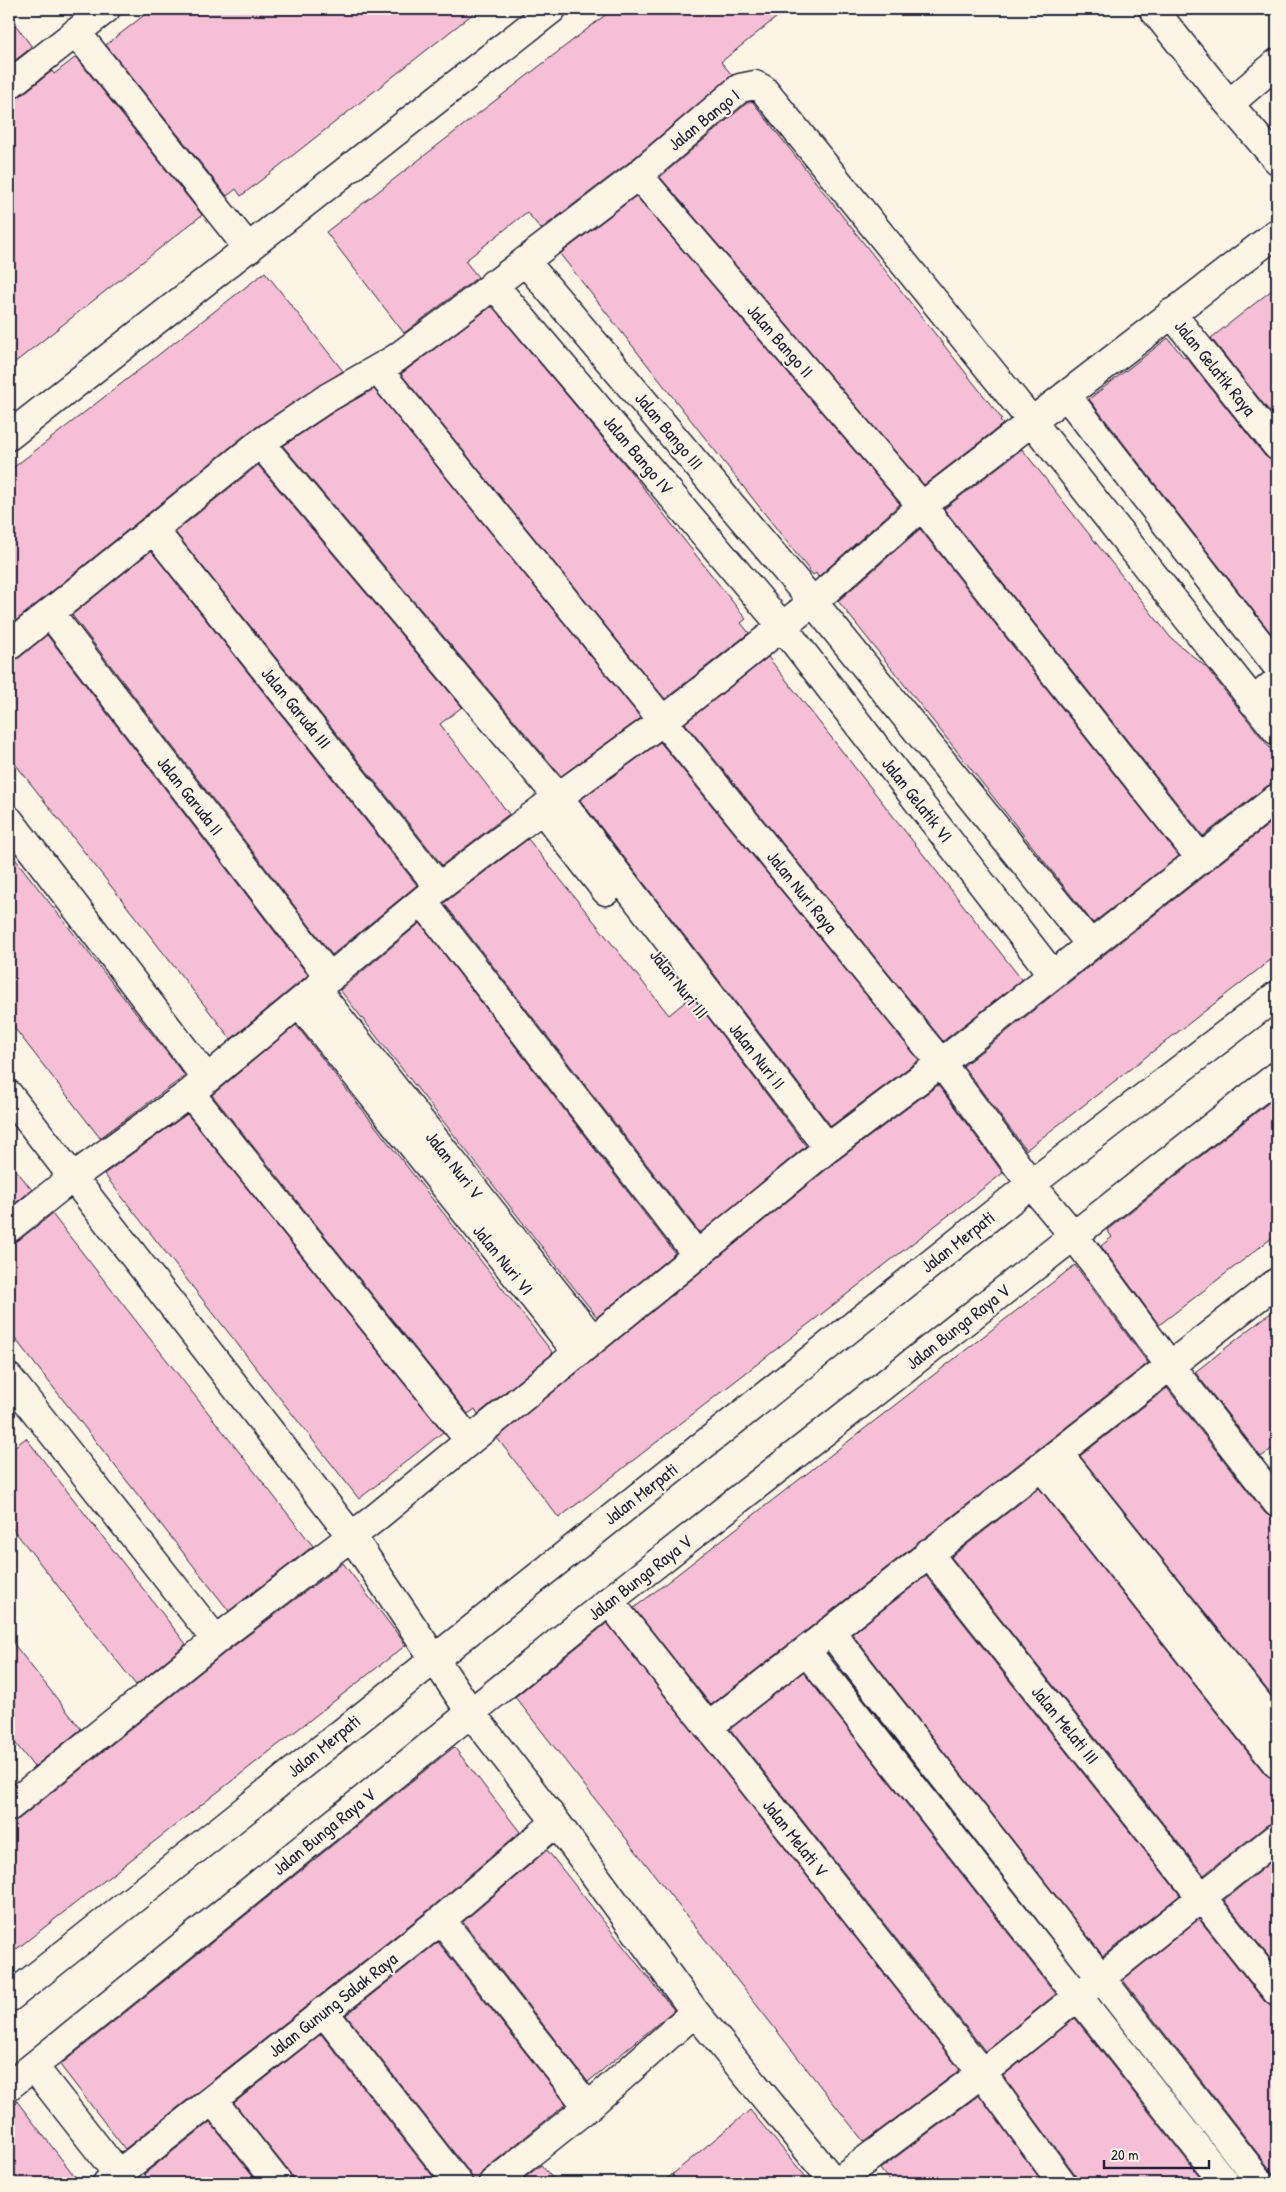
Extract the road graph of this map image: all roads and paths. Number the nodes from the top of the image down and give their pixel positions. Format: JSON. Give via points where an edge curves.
{"nodes":[{"id":1,"x":106,"y":9,"type":"edge"},
{"id":2,"x":552,"y":9,"type":"edge"},
{"id":3,"x":1153,"y":9,"type":"edge"},
{"id":4,"x":76,"y":32,"type":"junction"},
{"id":5,"x":1277,"y":63,"type":"edge"},
{"id":6,"x":9,"y":85,"type":"edge"},
{"id":7,"x":1229,"y":104,"type":"junction"},
{"id":8,"x":1277,"y":160,"type":"edge"},
{"id":9,"x":638,"y":175,"type":"junction"},
{"id":10,"x":1277,"y":232,"type":"edge"},
{"id":11,"x":249,"y":249,"type":"junction"},
{"id":12,"x":525,"y":261,"type":"junction"},
{"id":13,"x":493,"y":284,"type":"junction"},
{"id":14,"x":1171,"y":313,"type":"junction"},
{"id":15,"x":378,"y":370,"type":"junction"},
{"id":16,"x":1066,"y":396,"type":"junction"},
{"id":17,"x":1033,"y":423,"type":"junction"},
{"id":18,"x":9,"y":436,"type":"edge"},
{"id":19,"x":260,"y":443,"type":"junction"},
{"id":20,"x":1277,"y":446,"type":"edge"},
{"id":21,"x":922,"y":506,"type":"junction"},
{"id":22,"x":153,"y":529,"type":"junction"},
{"id":23,"x":813,"y":602,"type":"junction"},
{"id":24,"x":50,"y":613,"type":"junction"},
{"id":25,"x":782,"y":626,"type":"junction"},
{"id":26,"x":9,"y":646,"type":"edge"},
{"id":27,"x":1277,"y":666,"type":"edge"},
{"id":28,"x":1277,"y":681,"type":"edge"},
{"id":29,"x":1253,"y":702,"type":"junction"},
{"id":30,"x":663,"y":721,"type":"junction"},
{"id":31,"x":1277,"y":731,"type":"edge"},
{"id":32,"x":1277,"y":798,"type":"edge"},
{"id":33,"x":550,"y":803,"type":"junction"},
{"id":34,"x":9,"y":820,"type":"edge"},
{"id":35,"x":1201,"y":859,"type":"junction"},
{"id":36,"x":431,"y":895,"type":"junction"},
{"id":37,"x":1090,"y":944,"type":"junction"},
{"id":38,"x":1052,"y":974,"type":"junction"},
{"id":39,"x":315,"y":990,"type":"junction"},
{"id":40,"x":1277,"y":995,"type":"edge"},
{"id":41,"x":941,"y":1062,"type":"junction"},
{"id":42,"x":1277,"y":1076,"type":"edge"},
{"id":43,"x":198,"y":1086,"type":"junction"},
{"id":44,"x":9,"y":1095,"type":"edge"},
{"id":45,"x":822,"y":1153,"type":"junction"},
{"id":46,"x":73,"y":1177,"type":"junction"},
{"id":47,"x":1031,"y":1184,"type":"junction"},
{"id":48,"x":9,"y":1228,"type":"edge"},
{"id":49,"x":1074,"y":1236,"type":"junction"},
{"id":50,"x":697,"y":1255,"type":"junction"},
{"id":51,"x":1277,"y":1282,"type":"edge"},
{"id":52,"x":585,"y":1346,"type":"junction"},
{"id":53,"x":1171,"y":1367,"type":"junction"},
{"id":54,"x":13,"y":1393,"type":"edge"},
{"id":55,"x":469,"y":1440,"type":"junction"},
{"id":56,"x":1049,"y":1459,"type":"junction"},
{"id":57,"x":1273,"y":1489,"type":"edge"},
{"id":58,"x":352,"y":1537,"type":"junction"},
{"id":59,"x":928,"y":1554,"type":"junction"},
{"id":60,"x":609,"y":1601,"type":"junction"},
{"id":61,"x":830,"y":1631,"type":"junction"},
{"id":62,"x":216,"y":1640,"type":"junction"},
{"id":63,"x":806,"y":1651,"type":"junction"},
{"id":64,"x":433,"y":1658,"type":"junction"},
{"id":65,"x":471,"y":1713,"type":"junction"},
{"id":66,"x":708,"y":1727,"type":"junction"},
{"id":67,"x":1277,"y":1727,"type":"edge"},
{"id":68,"x":930,"y":1759,"type":"junction"},
{"id":69,"x":1277,"y":1764,"type":"edge"},
{"id":70,"x":905,"y":1777,"type":"junction"},
{"id":71,"x":9,"y":1807,"type":"edge"},
{"id":72,"x":556,"y":1822,"type":"junction"},
{"id":73,"x":1277,"y":1837,"type":"edge"},
{"id":74,"x":1203,"y":1896,"type":"junction"},
{"id":75,"x":441,"y":1920,"type":"junction"},
{"id":76,"x":1101,"y":1977,"type":"junction"},
{"id":77,"x":1277,"y":1992,"type":"edge"},
{"id":78,"x":1079,"y":1995,"type":"junction"},
{"id":79,"x":9,"y":1998,"type":"edge"},
{"id":80,"x":322,"y":2011,"type":"junction"},
{"id":81,"x":695,"y":2012,"type":"junction"},
{"id":82,"x":34,"y":2067,"type":"junction"},
{"id":83,"x":982,"y":2073,"type":"junction"},
{"id":84,"x":9,"y":2086,"type":"edge"},
{"id":85,"x":213,"y":2101,"type":"junction"},
{"id":86,"x":588,"y":2107,"type":"junction"},
{"id":87,"x":1231,"y":2145,"type":"junction"},
{"id":88,"x":1208,"y":2162,"type":"junction"},
{"id":89,"x":116,"y":2180,"type":"edge"},
{"id":90,"x":278,"y":2183,"type":"edge"},
{"id":91,"x":458,"y":2183,"type":"edge"},
{"id":92,"x":493,"y":2183,"type":"edge"},
{"id":93,"x":1062,"y":2183,"type":"edge"},
{"id":94,"x":1225,"y":2183,"type":"edge"},
{"id":95,"x":1261,"y":2183,"type":"edge"}],
"edges":[{"from":1,"to":4,"type":"street"},
{"from":2,"to":11,"type":"street"},
{"from":3,"to":7,"type":"street"},
{"from":4,"to":6,"type":"street"},
{"from":4,"to":11,"type":"street"},
{"from":5,"to":7,"type":"street"},
{"from":7,"to":8,"type":"street"},
{"from":9,"to":12,"type":"street","name":"Jalan Bango I"},
{"from":9,"to":17,"type":"street","name":"Jalan Bango I","via":[[740,88],[755,85],[763,89]]},
{"from":9,"to":21,"type":"street","name":"Jalan Bango II"},
{"from":10,"to":14,"type":"street"},
{"from":11,"to":18,"type":"street"},
{"from":12,"to":13,"type":"street","name":"Jalan Bango I"},
{"from":12,"to":23,"type":"street","name":"Jalan Bango III"},
{"from":13,"to":15,"type":"street","name":"Jalan Bango I"},
{"from":13,"to":25,"type":"street","name":"Jalan Bango IV"},
{"from":14,"to":16,"type":"street"},
{"from":14,"to":20,"type":"street","name":"Jalan Gelatik Raya"},
{"from":15,"to":19,"type":"street","name":"Jalan Bango I","via":[[326,398]]},
{"from":15,"to":30,"type":"street","name":"Jalan Nuri Raya"},
{"from":16,"to":17,"type":"street"},
{"from":16,"to":27,"type":"street"},
{"from":17,"to":21,"type":"street"},
{"from":17,"to":29,"type":"street","name":"Jalan Bango I"},
{"from":19,"to":22,"type":"street","name":"Jalan Bango I"},
{"from":19,"to":33,"type":"street","name":"Jalan Nuri III"},
{"from":21,"to":23,"type":"street"},
{"from":21,"to":35,"type":"street","name":"Jalan Bango II"},
{"from":22,"to":24,"type":"street","name":"Jalan Bango I"},
{"from":22,"to":36,"type":"street","name":"Jalan Garuda III"},
{"from":23,"to":25,"type":"street"},
{"from":23,"to":37,"type":"street","name":"Jalan Bango III"},
{"from":24,"to":26,"type":"street","name":"Jalan Bango I"},
{"from":24,"to":39,"type":"street","name":"Jalan Garuda II"},
{"from":25,"to":30,"type":"street"},
{"from":25,"to":38,"type":"street","name":"Jalan Gelatik VI"},
{"from":28,"to":29,"type":"street"},
{"from":29,"to":31,"type":"street","name":"Jalan Bango I"},
{"from":30,"to":33,"type":"street"},
{"from":30,"to":41,"type":"street","name":"Jalan Nuri Raya"},
{"from":32,"to":35,"type":"street"},
{"from":33,"to":36,"type":"street"},
{"from":33,"to":45,"type":"street","name":"Jalan Nuri III"},
{"from":34,"to":43,"type":"street"},
{"from":35,"to":37,"type":"street"},
{"from":36,"to":39,"type":"street"},
{"from":36,"to":50,"type":"street","name":"Jalan Garuda III"},
{"from":37,"to":38,"type":"street"},
{"from":38,"to":41,"type":"street"},
{"from":39,"to":43,"type":"street"},
{"from":39,"to":52,"type":"street","name":"Jalan Nuri VI"},
{"from":40,"to":47,"type":"street","name":"Jalan Merpati"},
{"from":41,"to":45,"type":"street"},
{"from":41,"to":47,"type":"street","name":"Jalan Nuri Raya"},
{"from":42,"to":49,"type":"street","name":"Jalan Bunga Raya V"},
{"from":43,"to":46,"type":"street"},
{"from":43,"to":55,"type":"street"},
{"from":44,"to":46,"type":"street"},
{"from":45,"to":50,"type":"street"},
{"from":46,"to":48,"type":"street"},
{"from":46,"to":58,"type":"street"},
{"from":47,"to":49,"type":"street","name":"Jalan Nuri Raya"},
{"from":47,"to":64,"type":"street","name":"Jalan Merpati"},
{"from":49,"to":53,"type":"street","name":"Jalan Nuri Raya"},
{"from":49,"to":60,"type":"street","name":"Jalan Bunga Raya V"},
{"from":50,"to":52,"type":"street"},
{"from":51,"to":53,"type":"street"},
{"from":52,"to":55,"type":"street"},
{"from":53,"to":56,"type":"street"},
{"from":53,"to":57,"type":"street","name":"Jalan Nuri Raya"},
{"from":54,"to":62,"type":"street"},
{"from":55,"to":58,"type":"street"},
{"from":56,"to":59,"type":"street"},
{"from":56,"to":67,"type":"street"},
{"from":56,"to":69,"type":"street"},
{"from":58,"to":62,"type":"street"},
{"from":58,"to":64,"type":"street"},
{"from":59,"to":61,"type":"street"},
{"from":59,"to":74,"type":"street","name":"Jalan Melati III"},
{"from":60,"to":65,"type":"street","name":"Jalan Bunga Raya V"},
{"from":60,"to":66,"type":"street","name":"Jalan Melati V"},
{"from":61,"to":63,"type":"street"},
{"from":61,"to":68,"type":"street"},
{"from":62,"to":71,"type":"street"},
{"from":63,"to":66,"type":"street"},
{"from":63,"to":70,"type":"street"},
{"from":64,"to":65,"type":"street"},
{"from":64,"to":79,"type":"street","name":"Jalan Merpati"},
{"from":65,"to":72,"type":"street"},
{"from":65,"to":82,"type":"street","name":"Jalan Bunga Raya V"},
{"from":66,"to":83,"type":"street","name":"Jalan Melati V"},
{"from":68,"to":70,"type":"street"},
{"from":68,"to":76,"type":"street"},
{"from":70,"to":78,"type":"street"},
{"from":72,"to":75,"type":"street","name":"Jalan Gunung Salak Raya"},
{"from":72,"to":81,"type":"street"},
{"from":73,"to":74,"type":"street"},
{"from":74,"to":76,"type":"street"},
{"from":74,"to":77,"type":"street","name":"Jalan Melati III"},
{"from":75,"to":80,"type":"street","name":"Jalan Gunung Salak Raya"},
{"from":75,"to":86,"type":"street"},
{"from":76,"to":78,"type":"street"},
{"from":76,"to":87,"type":"street"},
{"from":78,"to":83,"type":"street"},
{"from":78,"to":88,"type":"street"},
{"from":80,"to":85,"type":"street","name":"Jalan Gunung Salak Raya"},
{"from":80,"to":91,"type":"street"},
{"from":81,"to":83,"type":"street","via":[[835,2183]]},
{"from":81,"to":86,"type":"street"},
{"from":82,"to":84,"type":"street","name":"Jalan Bunga Raya V"},
{"from":82,"to":89,"type":"street"},
{"from":83,"to":93,"type":"street","name":"Jalan Melati V"},
{"from":85,"to":89,"type":"street","name":"Jalan Gunung Salak Raya"},
{"from":85,"to":90,"type":"street"},
{"from":86,"to":92,"type":"street"},
{"from":87,"to":88,"type":"street"},
{"from":87,"to":95,"type":"street"},
{"from":88,"to":94,"type":"street"}]}
